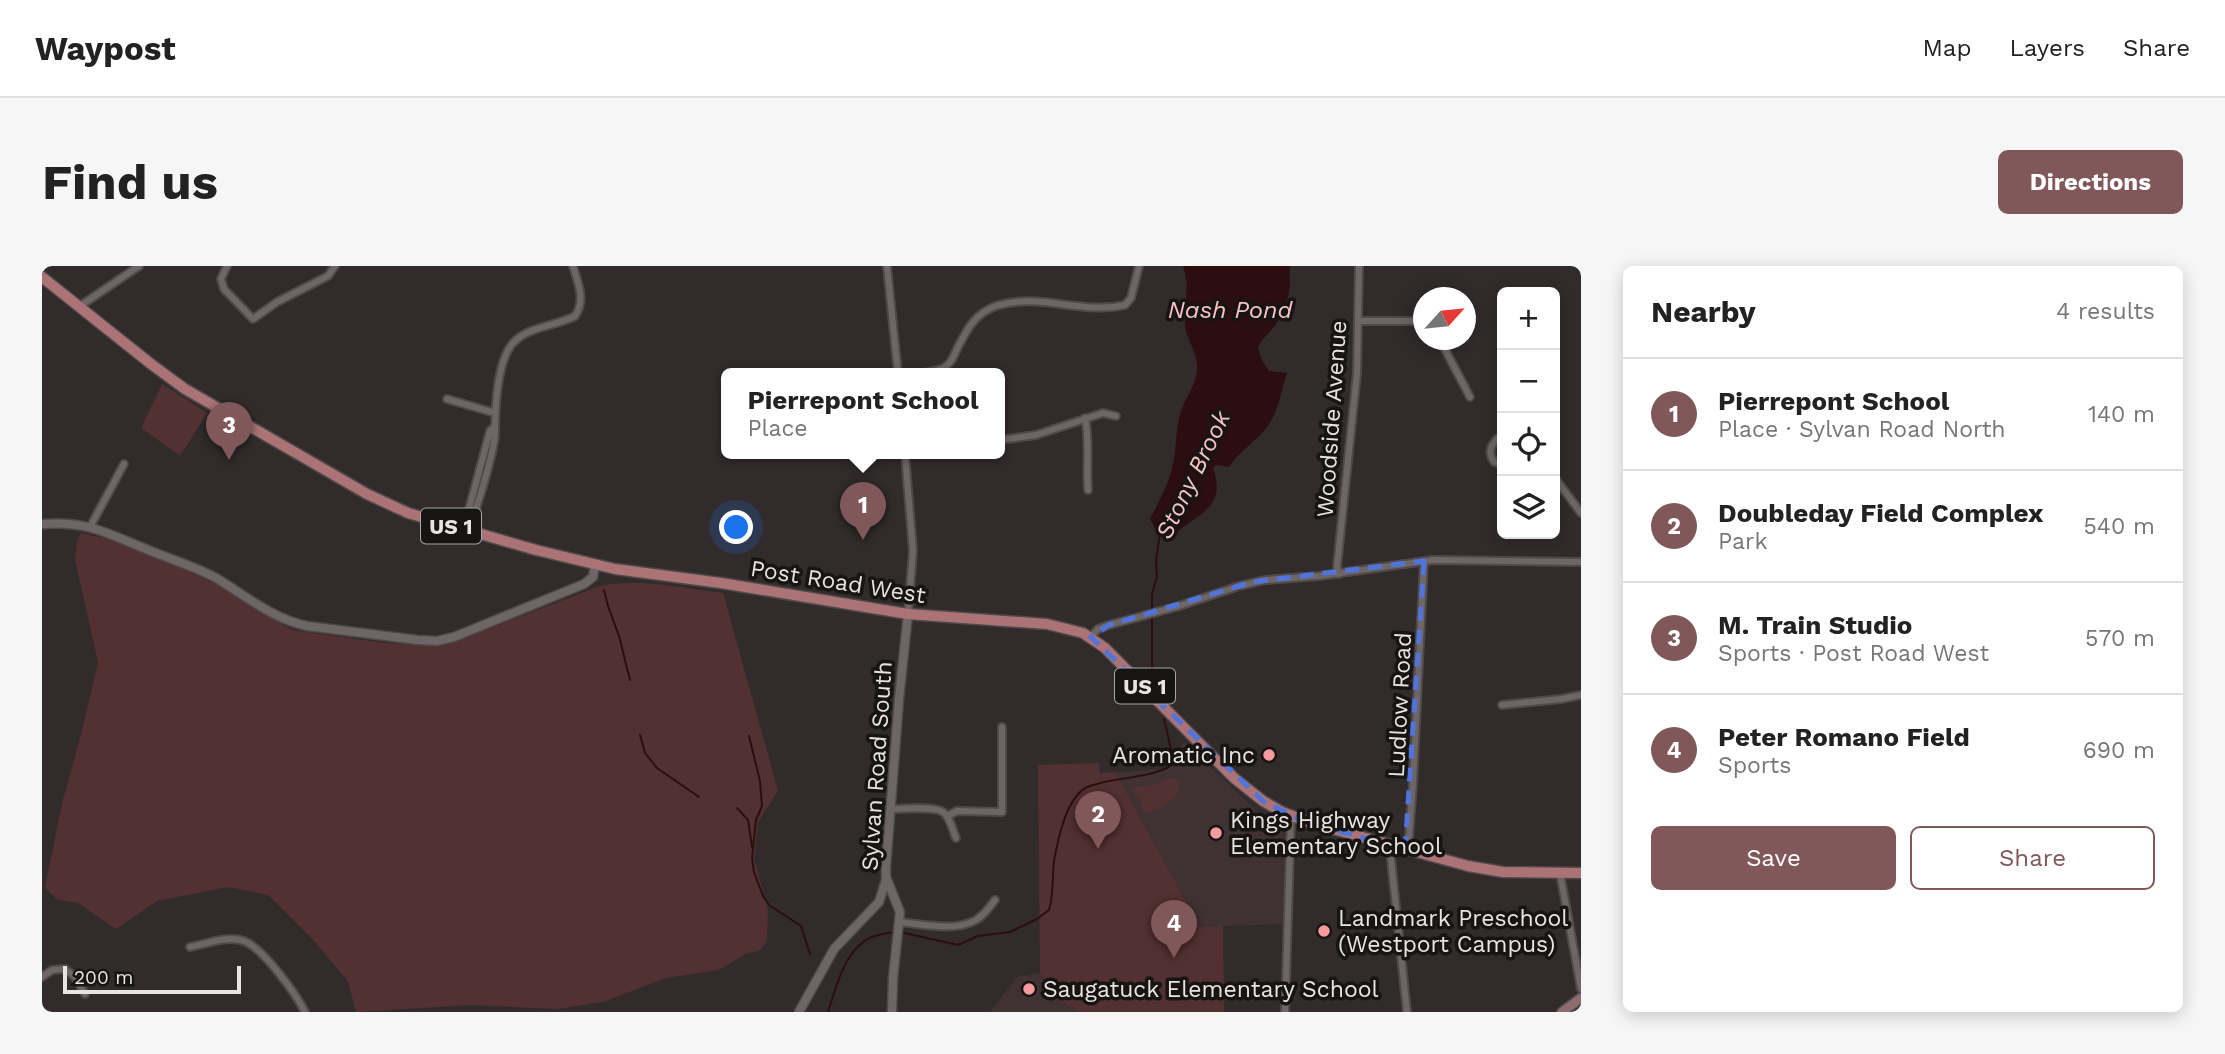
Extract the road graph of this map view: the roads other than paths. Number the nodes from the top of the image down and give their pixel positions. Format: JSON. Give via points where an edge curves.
{"nodes":[{"id":1,"x":139,"y":266,"type":"edge"},
{"id":2,"x":227,"y":266,"type":"edge"},
{"id":3,"x":335,"y":266,"type":"edge"},
{"id":4,"x":573,"y":266,"type":"edge"},
{"id":5,"x":887,"y":266,"type":"edge"},
{"id":6,"x":1139,"y":266,"type":"edge"},
{"id":7,"x":1359,"y":266,"type":"edge"},
{"id":8,"x":42,"y":277,"type":"edge"},
{"id":9,"x":80,"y":306,"type":"junction"},
{"id":10,"x":1413,"y":319,"type":"edge"},
{"id":11,"x":1358,"y":321,"type":"junction"},
{"id":12,"x":1445,"y":350,"type":"edge"},
{"id":13,"x":897,"y":368,"type":"edge"},
{"id":14,"x":942,"y":368,"type":"edge"},
{"id":15,"x":1470,"y":397,"type":"dead end"},
{"id":16,"x":447,"y":399,"type":"dead end"},
{"id":17,"x":495,"y":413,"type":"junction"},
{"id":18,"x":1116,"y":416,"type":"dead end"},
{"id":19,"x":1085,"y":418,"type":"junction"},
{"id":20,"x":1005,"y":439,"type":"edge"},
{"id":21,"x":1497,"y":439,"type":"edge"},
{"id":22,"x":905,"y":459,"type":"edge"},
{"id":23,"x":1497,"y":463,"type":"edge"},
{"id":24,"x":124,"y":464,"type":"dead end"},
{"id":25,"x":1560,"y":485,"type":"edge"},
{"id":26,"x":1088,"y":490,"type":"dead end"},
{"id":27,"x":1581,"y":513,"type":"edge"},
{"id":28,"x":42,"y":524,"type":"edge"},
{"id":29,"x":90,"y":527,"type":"junction"},
{"id":30,"x":466,"y":531,"type":"junction"},
{"id":31,"x":1424,"y":561,"type":"junction"},
{"id":32,"x":1581,"y":562,"type":"edge"},
{"id":33,"x":595,"y":565,"type":"junction"},
{"id":34,"x":1339,"y":574,"type":"junction"},
{"id":35,"x":908,"y":614,"type":"junction"},
{"id":36,"x":1091,"y":637,"type":"junction"},
{"id":37,"x":1581,"y":695,"type":"edge"},
{"id":38,"x":1502,"y":705,"type":"dead end"},
{"id":39,"x":1002,"y":727,"type":"dead end"},
{"id":40,"x":890,"y":809,"type":"junction"},
{"id":41,"x":947,"y":816,"type":"junction"},
{"id":42,"x":1291,"y":816,"type":"junction"},
{"id":43,"x":956,"y":838,"type":"dead end"},
{"id":44,"x":1392,"y":846,"type":"junction"},
{"id":45,"x":1405,"y":850,"type":"junction"},
{"id":46,"x":1560,"y":873,"type":"junction"},
{"id":47,"x":1581,"y":873,"type":"edge"},
{"id":48,"x":886,"y":877,"type":"junction"},
{"id":49,"x":995,"y":900,"type":"dead end"},
{"id":50,"x":879,"y":902,"type":"junction"},
{"id":51,"x":899,"y":926,"type":"junction"},
{"id":52,"x":190,"y":947,"type":"dead end"},
{"id":53,"x":42,"y":977,"type":"edge"},
{"id":54,"x":1581,"y":989,"type":"edge"},
{"id":55,"x":85,"y":994,"type":"dead end"},
{"id":56,"x":1581,"y":998,"type":"edge"},
{"id":57,"x":305,"y":1012,"type":"edge"},
{"id":58,"x":799,"y":1012,"type":"edge"},
{"id":59,"x":892,"y":1012,"type":"edge"},
{"id":60,"x":1285,"y":1012,"type":"edge"},
{"id":61,"x":1407,"y":1012,"type":"edge"},
{"id":62,"x":1562,"y":1012,"type":"edge"}],
"edges":[{"from":1,"to":9,"type":"street"},
{"from":2,"to":3,"type":"street","via":[[221,275],[224,289],[253,319],[328,276]]},
{"from":4,"to":17,"type":"street","via":[[581,297],[579,310],[567,320],[512,343],[501,369]]},
{"from":5,"to":13,"type":"street"},
{"from":6,"to":14,"type":"street","via":[[1125,305],[1075,307],[1024,301],[983,312]]},
{"from":7,"to":11,"type":"street","name":"Woodside Avenue"},
{"from":8,"to":9,"type":"main road","number":"US 1"},
{"from":9,"to":30,"type":"main road","name":"Post Road West","number":"US 1","via":[[160,371],[218,409],[387,504]]},
{"from":10,"to":11,"type":"street"},
{"from":11,"to":34,"type":"street","name":"Woodside Avenue"},
{"from":12,"to":15,"type":"street"},
{"from":16,"to":17,"type":"street"},
{"from":17,"to":30,"type":"street"},
{"from":18,"to":19,"type":"street","via":[[1103,413]]},
{"from":19,"to":20,"type":"street","via":[[1036,435]]},
{"from":19,"to":26,"type":"street"},
{"from":21,"to":23,"type":"street","via":[[1490,456]]},
{"from":22,"to":35,"type":"street","via":[[913,551]]},
{"from":24,"to":29,"type":"street"},
{"from":25,"to":27,"type":"street"},
{"from":28,"to":29,"type":"street"},
{"from":29,"to":33,"type":"street","via":[[200,570],[290,622],[427,641],[454,637],[584,584],[593,577]]},
{"from":30,"to":33,"type":"main road","name":"Post Road West","number":"US 1"},
{"from":31,"to":32,"type":"street"},
{"from":31,"to":34,"type":"street"},
{"from":31,"to":45,"type":"street","name":"Ludlow Road","via":[[1413,783]]},
{"from":33,"to":35,"type":"main road","name":"Post Road West","number":"US 1"},
{"from":34,"to":36,"type":"street","via":[[1252,582],[1104,626]]},
{"from":35,"to":36,"type":"main road","name":"Post Road West","number":"US 1","via":[[1048,625]]},
{"from":35,"to":40,"type":"street","name":"Sylvan Road South"},
{"from":36,"to":42,"type":"main road","name":"Post Road West","number":"US 1","via":[[1240,783]]},
{"from":37,"to":38,"type":"street"},
{"from":39,"to":41,"type":"street","via":[[1002,811],[957,811]]},
{"from":40,"to":41,"type":"street","via":[[934,810]]},
{"from":40,"to":48,"type":"street","name":"Sylvan Road South"},
{"from":41,"to":43,"type":"street"},
{"from":42,"to":44,"type":"main road","name":"Post Road West","number":"US 1"},
{"from":42,"to":60,"type":"street"},
{"from":44,"to":45,"type":"main road","name":"Post Road West","number":"US 1"},
{"from":44,"to":61,"type":"street"},
{"from":45,"to":46,"type":"main road","name":"Post Road West","number":"US 1","via":[[1480,869]]},
{"from":46,"to":47,"type":"main road","name":"Post Road West","number":"US 1"},
{"from":46,"to":54,"type":"street"},
{"from":48,"to":50,"type":"street"},
{"from":48,"to":51,"type":"street","name":"Sylvan Road South","via":[[900,908]]},
{"from":49,"to":51,"type":"street","via":[[977,920],[965,924]]},
{"from":50,"to":51,"type":"street","name":"Sylvan Road South","via":[[892,901]]},
{"from":50,"to":58,"type":"street","via":[[834,949]]},
{"from":51,"to":59,"type":"street","name":"Sylvan Road South"},
{"from":52,"to":57,"type":"street","via":[[244,941],[285,981]]},
{"from":53,"to":55,"type":"street","via":[[65,969]]},
{"from":56,"to":62,"type":"main road"}]}
